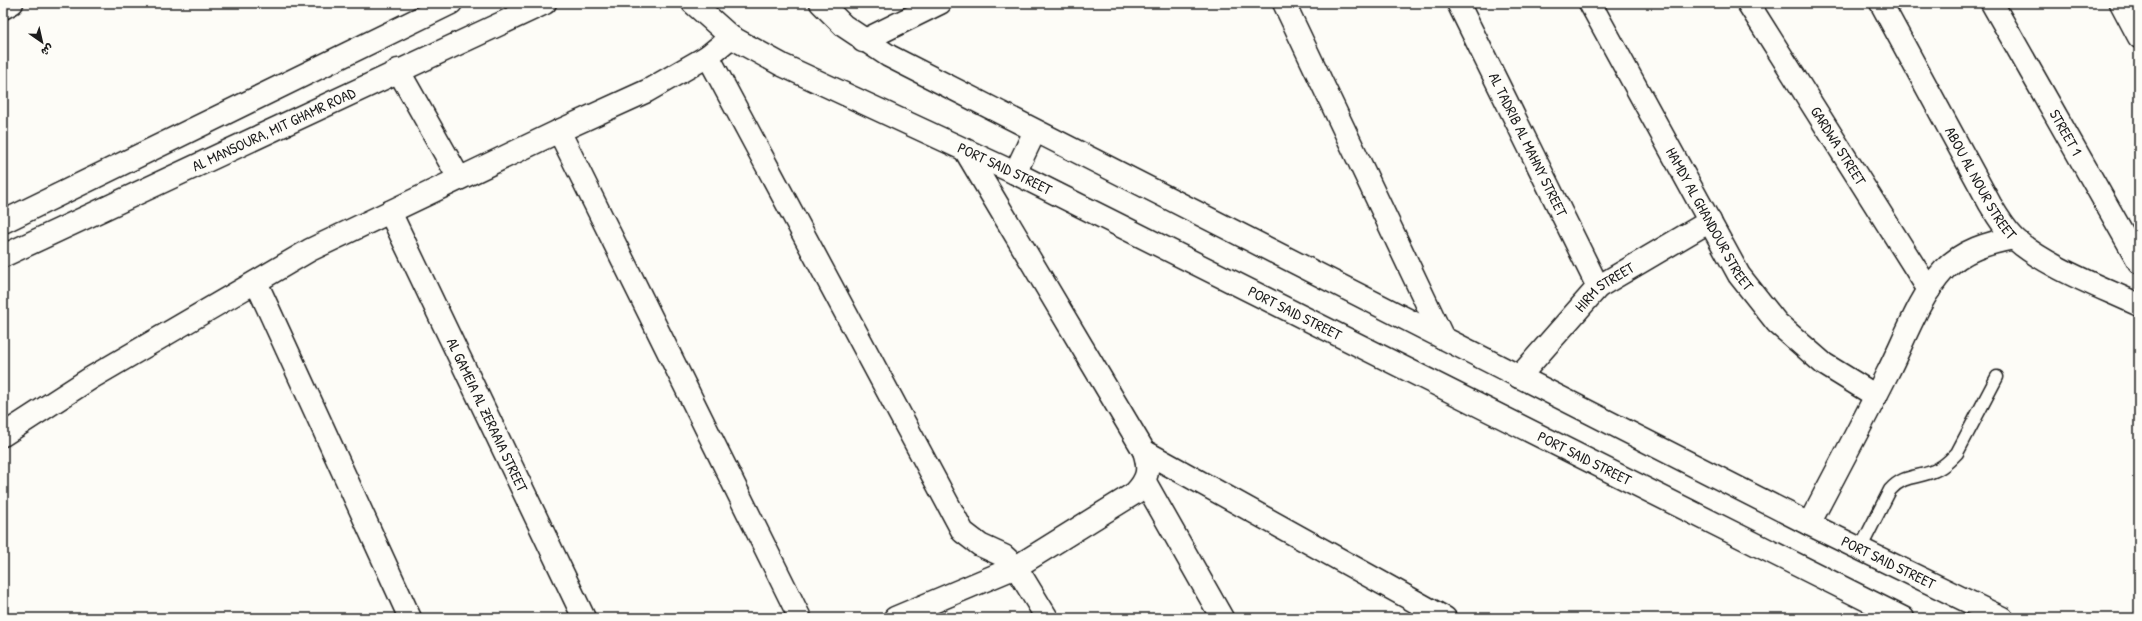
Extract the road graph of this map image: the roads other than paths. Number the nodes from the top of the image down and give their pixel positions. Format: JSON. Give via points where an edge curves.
{"nodes":[{"id":1,"x":12,"y":3,"type":"edge"},
{"id":2,"x":451,"y":3,"type":"edge"},
{"id":3,"x":545,"y":3,"type":"edge"},
{"id":4,"x":693,"y":3,"type":"edge"},
{"id":5,"x":821,"y":3,"type":"edge"},
{"id":6,"x":940,"y":3,"type":"edge"},
{"id":7,"x":1284,"y":3,"type":"edge"},
{"id":8,"x":1458,"y":3,"type":"edge"},
{"id":9,"x":1590,"y":3,"type":"edge"},
{"id":10,"x":1748,"y":3,"type":"edge"},
{"id":11,"x":1881,"y":3,"type":"edge"},
{"id":12,"x":1992,"y":3,"type":"edge"},
{"id":13,"x":2121,"y":3,"type":"edge"},
{"id":14,"x":3,"y":8,"type":"edge"},
{"id":15,"x":731,"y":37,"type":"junction"},
{"id":16,"x":2139,"y":37,"type":"edge"},
{"id":17,"x":863,"y":40,"type":"junction"},
{"id":18,"x":708,"y":56,"type":"junction"},
{"id":19,"x":398,"y":70,"type":"junction"},
{"id":20,"x":559,"y":131,"type":"junction"},
{"id":21,"x":1035,"y":131,"type":"junction"},
{"id":22,"x":965,"y":150,"type":"junction"},
{"id":23,"x":1015,"y":173,"type":"junction"},
{"id":24,"x":459,"y":178,"type":"junction"},
{"id":25,"x":390,"y":212,"type":"junction"},
{"id":26,"x":1710,"y":221,"type":"junction"},
{"id":27,"x":3,"y":222,"type":"edge"},
{"id":28,"x":2014,"y":238,"type":"junction"},
{"id":29,"x":3,"y":256,"type":"edge"},
{"id":30,"x":2139,"y":262,"type":"edge"},
{"id":31,"x":256,"y":282,"type":"junction"},
{"id":32,"x":1598,"y":287,"type":"junction"},
{"id":33,"x":1929,"y":290,"type":"junction"},
{"id":34,"x":2139,"y":305,"type":"edge"},
{"id":35,"x":1443,"y":338,"type":"junction"},
{"id":36,"x":1997,"y":376,"type":"dead end"},
{"id":37,"x":1519,"y":377,"type":"junction"},
{"id":38,"x":1876,"y":396,"type":"junction"},
{"id":39,"x":3,"y":435,"type":"edge"},
{"id":40,"x":1144,"y":451,"type":"junction"},
{"id":41,"x":1145,"y":482,"type":"junction"},
{"id":42,"x":1809,"y":524,"type":"junction"},
{"id":43,"x":1860,"y":549,"type":"junction"},
{"id":44,"x":1016,"y":566,"type":"junction"},
{"id":45,"x":410,"y":618,"type":"edge"},
{"id":46,"x":584,"y":618,"type":"edge"},
{"id":47,"x":800,"y":618,"type":"edge"},
{"id":48,"x":895,"y":618,"type":"edge"},
{"id":49,"x":1047,"y":618,"type":"edge"},
{"id":50,"x":1222,"y":618,"type":"edge"},
{"id":51,"x":1445,"y":618,"type":"edge"},
{"id":52,"x":1903,"y":618,"type":"edge"},
{"id":53,"x":2002,"y":618,"type":"edge"}],
"edges":[{"from":1,"to":14,"type":"street"},
{"from":2,"to":27,"type":"street"},
{"from":3,"to":19,"type":"street","name":"AL MANSOURA, MIT GHAMR ROAD"},
{"from":4,"to":15,"type":"street","name":"PORT SAID STREET"},
{"from":5,"to":17,"type":"street","name":"PORT SAID STREET","via":[[844,26]]},
{"from":6,"to":17,"type":"street"},
{"from":7,"to":35,"type":"street"},
{"from":8,"to":32,"type":"street","name":"AL TADRIB AL MAHNY STREET"},
{"from":9,"to":26,"type":"street","name":"HAMDY AL GHANDOUR STREET"},
{"from":10,"to":33,"type":"street","name":"GARDWA STREET"},
{"from":11,"to":28,"type":"street","name":"ABOU AL NOUR STREET","via":[[1990,204]]},
{"from":12,"to":30,"type":"street","name":"STREET 1"},
{"from":13,"to":16,"type":"street"},
{"from":15,"to":18,"type":"street"},
{"from":15,"to":22,"type":"street","name":"PORT SAID STREET","via":[[822,84]]},
{"from":17,"to":21,"type":"street","name":"PORT SAID STREET"},
{"from":18,"to":20,"type":"street","via":[[647,91]]},
{"from":18,"to":44,"type":"street","via":[[963,532]]},
{"from":19,"to":24,"type":"street"},
{"from":19,"to":29,"type":"street","name":"AL MANSOURA, MIT GHAMR ROAD"},
{"from":20,"to":24,"type":"street"},
{"from":20,"to":47,"type":"street"},
{"from":21,"to":23,"type":"street"},
{"from":21,"to":35,"type":"street","name":"PORT SAID STREET"},
{"from":22,"to":23,"type":"street","name":"PORT SAID STREET"},
{"from":22,"to":40,"type":"street"},
{"from":23,"to":52,"type":"street","name":"PORT SAID STREET"},
{"from":24,"to":25,"type":"street"},
{"from":25,"to":31,"type":"street","via":[[310,250]]},
{"from":25,"to":46,"type":"street","name":"AL GAMEIA AL ZERAAIA STREET"},
{"from":26,"to":32,"type":"street","name":"HIRM STREET"},
{"from":26,"to":38,"type":"street","name":"HAMDY AL GHANDOUR STREET","via":[[1739,275],[1777,323],[1824,364]]},
{"from":28,"to":33,"type":"street","via":[[1988,243],[1965,253],[1944,269]]},
{"from":28,"to":34,"type":"street","name":"ABOU AL NOUR STREET","via":[[2034,254]]},
{"from":31,"to":39,"type":"street","via":[[91,378]]},
{"from":31,"to":45,"type":"street"},
{"from":32,"to":37,"type":"street","name":"HIRM STREET"},
{"from":33,"to":38,"type":"street"},
{"from":35,"to":37,"type":"street","name":"PORT SAID STREET"},
{"from":36,"to":43,"type":"lane","via":[[1957,453],[1938,469],[1904,478],[1896,483]]},
{"from":37,"to":42,"type":"street","name":"PORT SAID STREET"},
{"from":38,"to":42,"type":"street"},
{"from":40,"to":41,"type":"street","via":[[1147,461]]},
{"from":40,"to":51,"type":"street"},
{"from":41,"to":44,"type":"street","via":[[1135,493]]},
{"from":41,"to":50,"type":"street"},
{"from":42,"to":43,"type":"street","name":"PORT SAID STREET"},
{"from":43,"to":53,"type":"street","name":"PORT SAID STREET"},
{"from":44,"to":48,"type":"street"},
{"from":44,"to":49,"type":"street"}]}
